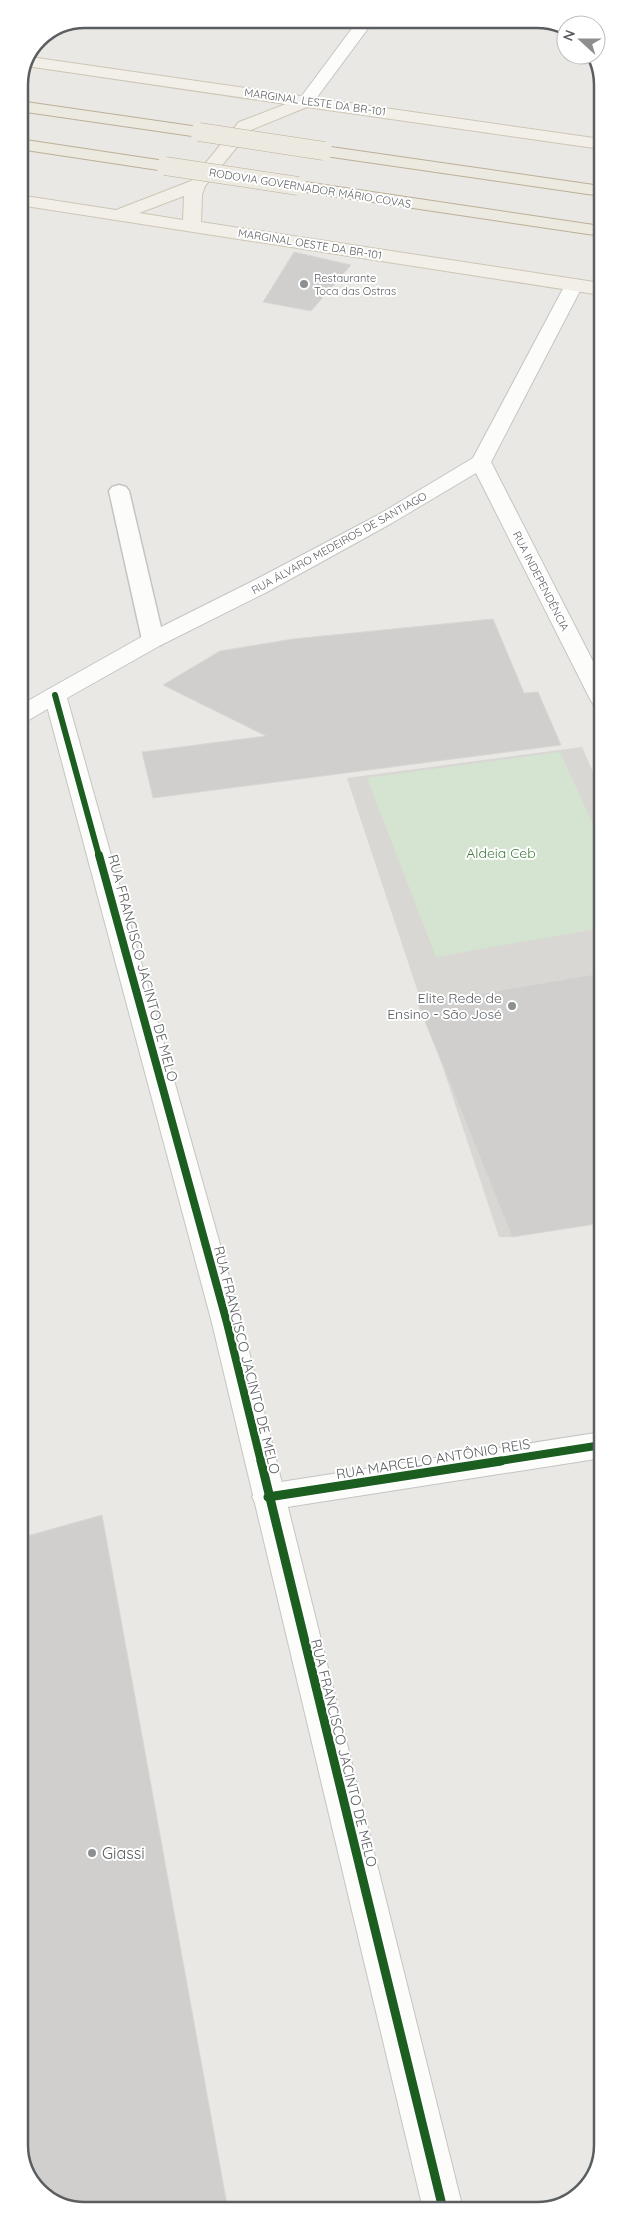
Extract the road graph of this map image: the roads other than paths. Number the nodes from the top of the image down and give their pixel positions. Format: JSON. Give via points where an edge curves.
{"nodes":[{"id":1,"x":360,"y":28,"type":"edge"},
{"id":2,"x":32,"y":63,"type":"edge"},
{"id":3,"x":236,"y":91,"type":"junction"},
{"id":4,"x":306,"y":101,"type":"junction"},
{"id":5,"x":327,"y":104,"type":"junction"},
{"id":6,"x":28,"y":107,"type":"edge"},
{"id":7,"x":246,"y":126,"type":"junction"},
{"id":8,"x":594,"y":143,"type":"edge"},
{"id":9,"x":28,"y":145,"type":"edge"},
{"id":10,"x":197,"y":185,"type":"junction"},
{"id":11,"x":594,"y":190,"type":"edge"},
{"id":12,"x":28,"y":201,"type":"edge"},
{"id":13,"x":118,"y":215,"type":"junction"},
{"id":14,"x":192,"y":227,"type":"junction"},
{"id":15,"x":594,"y":230,"type":"edge"},
{"id":16,"x":574,"y":285,"type":"junction"},
{"id":17,"x":594,"y":288,"type":"edge"},
{"id":18,"x":481,"y":462,"type":"junction"},
{"id":19,"x":119,"y":490,"type":"dead end"},
{"id":20,"x":153,"y":640,"type":"junction"},
{"id":21,"x":594,"y":686,"type":"edge"},
{"id":22,"x":55,"y":695,"type":"junction"},
{"id":23,"x":28,"y":711,"type":"edge"},
{"id":24,"x":594,"y":1446,"type":"edge"},
{"id":25,"x":268,"y":1497,"type":"junction"},
{"id":26,"x":441,"y":2202,"type":"edge"}],
"edges":[{"from":1,"to":4,"type":"main road"},
{"from":2,"to":3,"type":"main road","name":"MARGINAL LESTE DA BR-101"},
{"from":3,"to":4,"type":"main road","name":"MARGINAL LESTE DA BR-101"},
{"from":3,"to":7,"type":"main road","via":[[248,111]]},
{"from":4,"to":5,"type":"main road","name":"MARGINAL LESTE DA BR-101"},
{"from":4,"to":7,"type":"main road"},
{"from":5,"to":7,"type":"main road"},
{"from":5,"to":8,"type":"main road","name":"MARGINAL LESTE DA BR-101"},
{"from":6,"to":11,"type":"highway","bridge":true},
{"from":7,"to":10,"type":"main road"},
{"from":9,"to":15,"type":"highway","name":"RODOVIA GOVERNADOR MÁRIO COVAS","bridge":true},
{"from":10,"to":13,"type":"main road"},
{"from":10,"to":14,"type":"main road"},
{"from":12,"to":13,"type":"main road","name":"MARGINAL OESTE DA BR-101"},
{"from":13,"to":14,"type":"main road","name":"MARGINAL OESTE DA BR-101"},
{"from":14,"to":16,"type":"main road","name":"MARGINAL OESTE DA BR-101"},
{"from":16,"to":17,"type":"main road","name":"MARGINAL OESTE DA BR-101"},
{"from":16,"to":18,"type":"main road"},
{"from":18,"to":20,"type":"main road","name":"RUA ÁLVARO MEDEIROS DE SANTIAGO","via":[[376,524]]},
{"from":18,"to":21,"type":"main road","name":"RUA INDEPENDÊNCIA"},
{"from":19,"to":20,"type":"lane"},
{"from":20,"to":22,"type":"main road","name":"RUA ÁLVARO MEDEIROS DE SANTIAGO"},
{"from":22,"to":23,"type":"main road","name":"RUA ÁLVARO MEDEIROS DE SANTIAGO"},
{"from":22,"to":25,"type":"main road","name":"RUA FRANCISCO JACINTO DE MELO","via":[[224,1313]]},
{"from":24,"to":25,"type":"main road","name":"RUA MARCELO ANTÔNIO REIS"},
{"from":25,"to":26,"type":"main road","name":"RUA FRANCISCO JACINTO DE MELO"}]}
